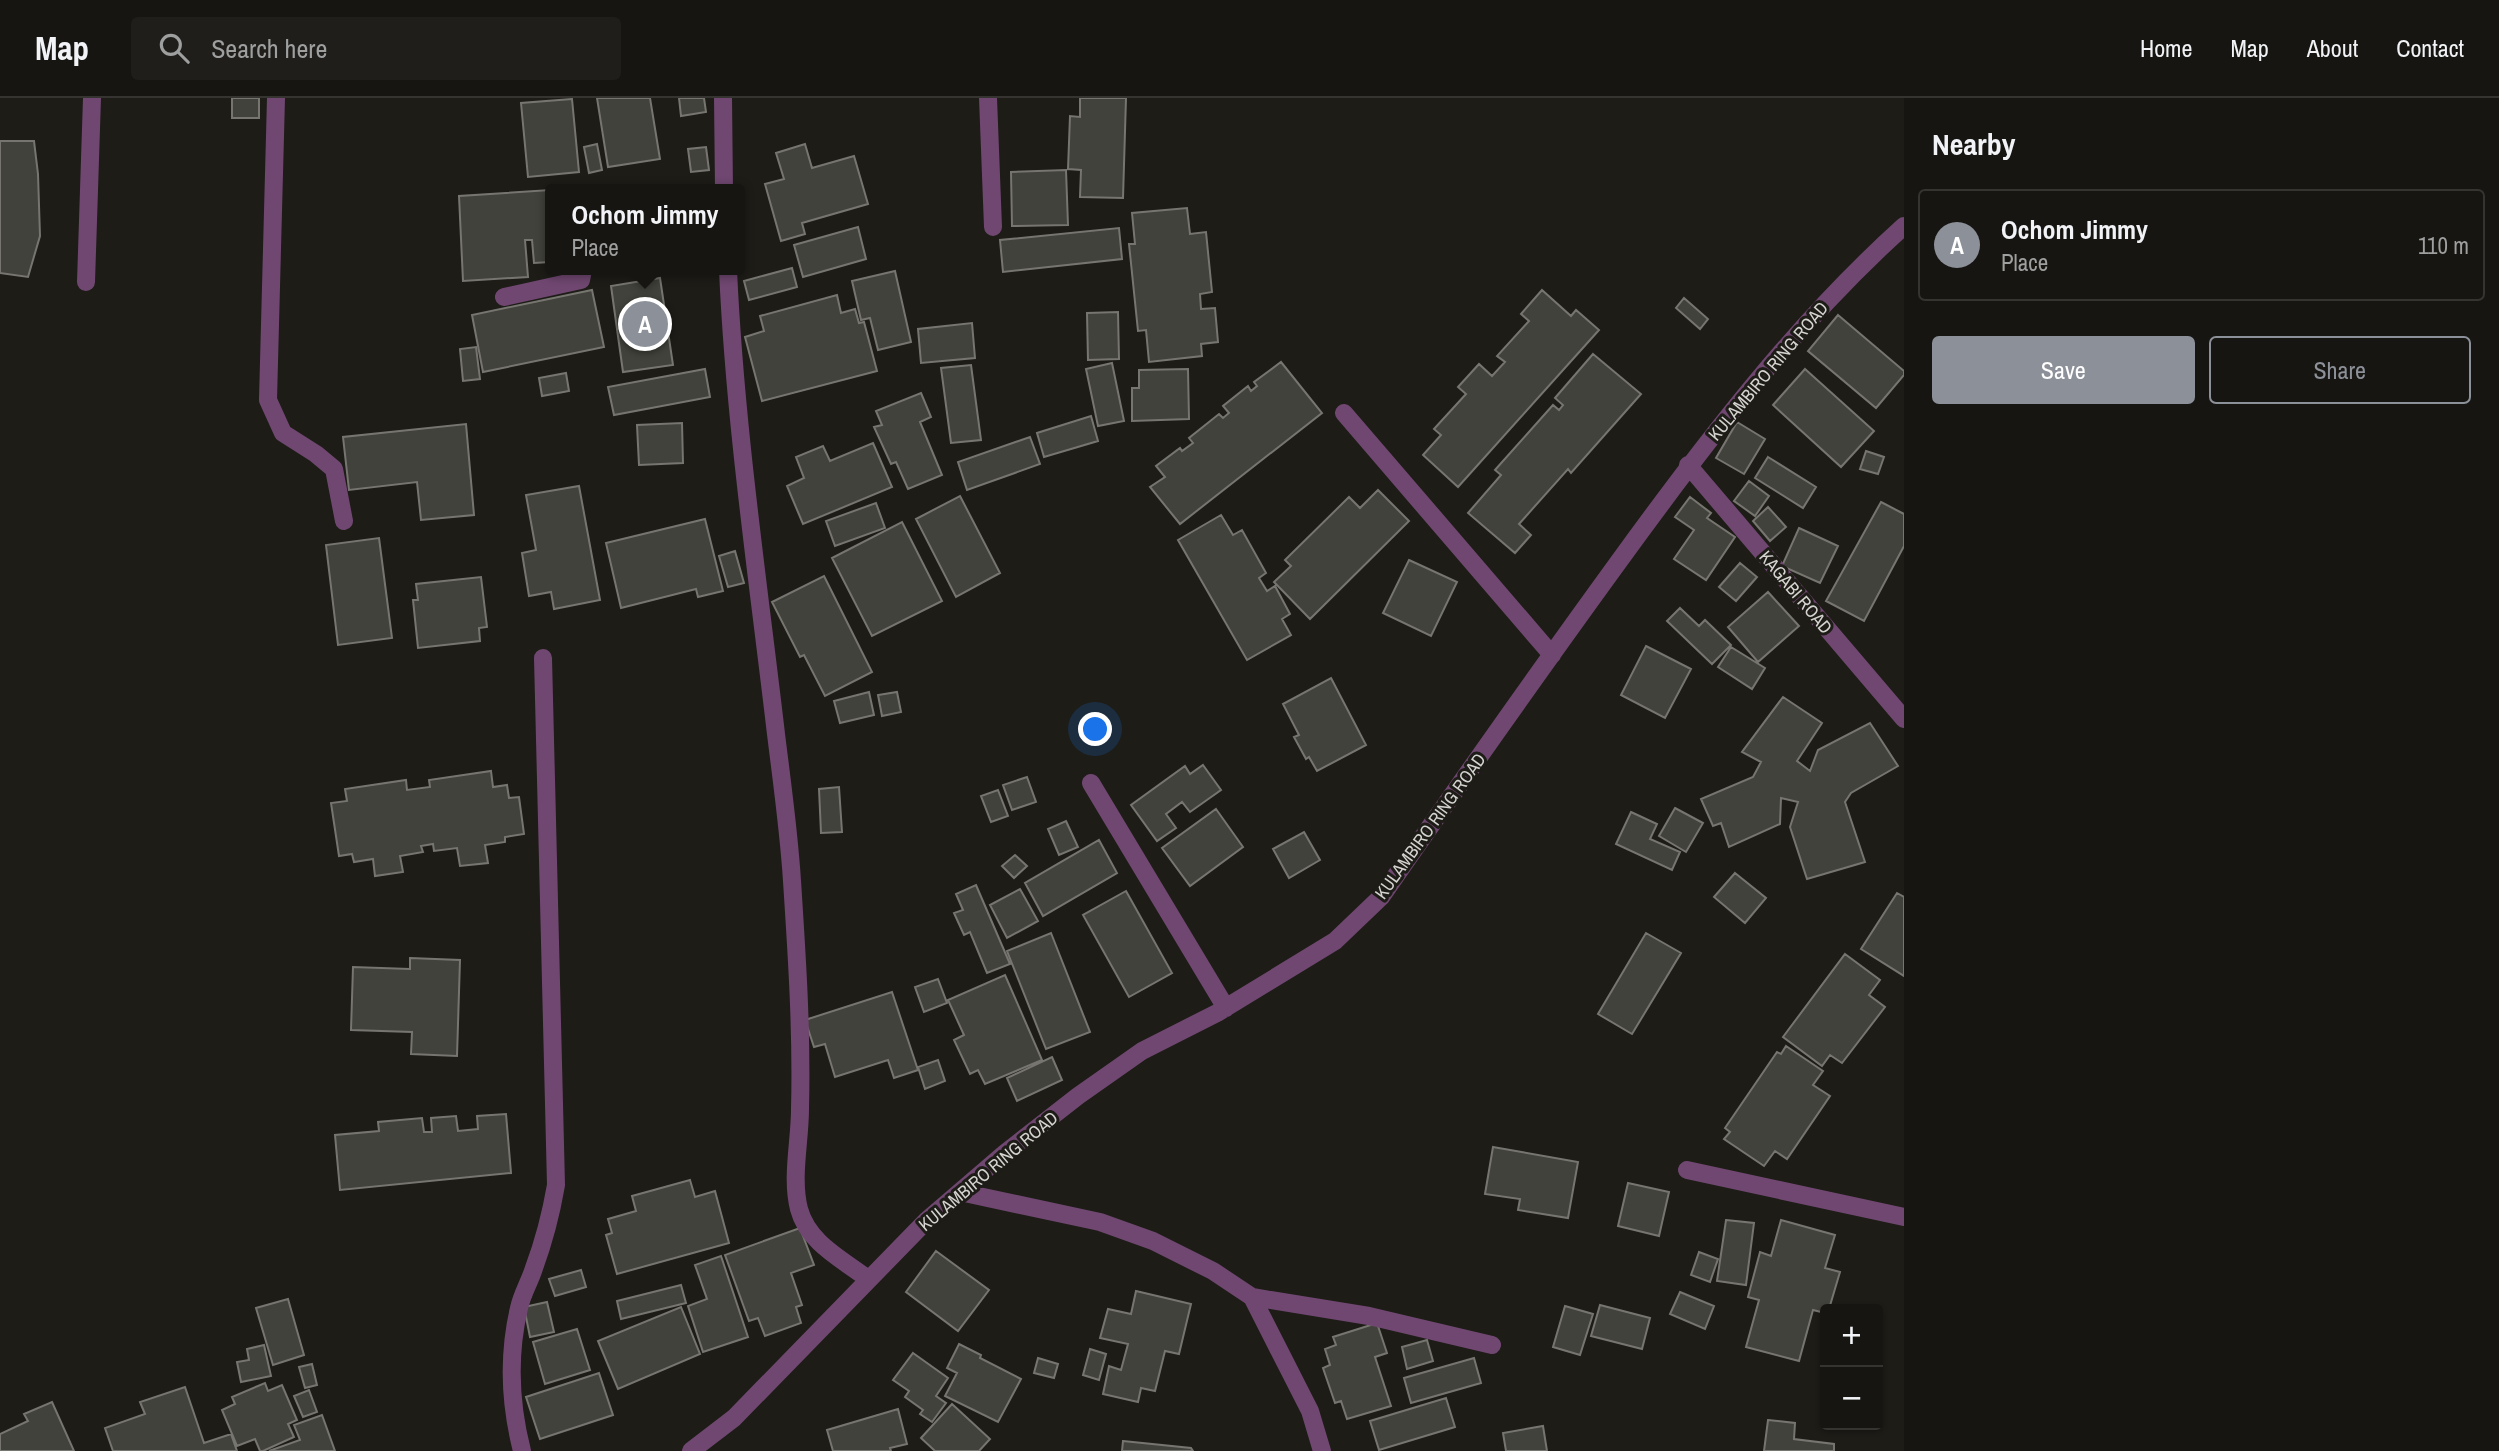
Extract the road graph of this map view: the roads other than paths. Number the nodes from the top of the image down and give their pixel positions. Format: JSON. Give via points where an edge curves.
{"nodes":[{"id":1,"x":92,"y":98,"type":"edge"},
{"id":2,"x":276,"y":98,"type":"edge"},
{"id":3,"x":723,"y":98,"type":"edge"},
{"id":4,"x":988,"y":98,"type":"edge"},
{"id":5,"x":724,"y":184,"type":"edge"},
{"id":6,"x":1904,"y":226,"type":"edge"},
{"id":7,"x":993,"y":227,"type":"dead end"},
{"id":8,"x":582,"y":275,"type":"edge"},
{"id":9,"x":728,"y":275,"type":"edge"},
{"id":10,"x":86,"y":282,"type":"dead end"},
{"id":11,"x":503,"y":297,"type":"dead end"},
{"id":12,"x":1344,"y":413,"type":"dead end"},
{"id":13,"x":1688,"y":465,"type":"junction"},
{"id":14,"x":344,"y":521,"type":"dead end"},
{"id":15,"x":1552,"y":655,"type":"junction"},
{"id":16,"x":543,"y":658,"type":"dead end"},
{"id":17,"x":1904,"y":719,"type":"edge"},
{"id":18,"x":1091,"y":783,"type":"dead end"},
{"id":19,"x":1226,"y":1008,"type":"junction"},
{"id":20,"x":1687,"y":1170,"type":"dead end"},
{"id":21,"x":960,"y":1192,"type":"junction"},
{"id":22,"x":1904,"y":1217,"type":"edge"},
{"id":23,"x":868,"y":1279,"type":"junction"},
{"id":24,"x":1252,"y":1297,"type":"junction"},
{"id":25,"x":1492,"y":1345,"type":"dead end"},
{"id":26,"x":522,"y":1451,"type":"edge"},
{"id":27,"x":691,"y":1451,"type":"edge"},
{"id":28,"x":1322,"y":1451,"type":"edge"}],
"edges":[{"from":1,"to":10,"type":"street"},
{"from":2,"to":14,"type":"street","via":[[268,400],[283,433],[334,469]]},
{"from":3,"to":5,"type":"street"},
{"from":4,"to":7,"type":"street"},
{"from":6,"to":13,"type":"street","name":"KULAMBIRO RING ROAD","via":[[1862,263],[1783,349]]},
{"from":8,"to":11,"type":"street","via":[[581,279]]},
{"from":9,"to":23,"type":"street","via":[[791,862],[800,1000],[795,1186],[804,1224],[813,1238]]},
{"from":12,"to":15,"type":"street"},
{"from":13,"to":15,"type":"street","name":"KULAMBIRO RING ROAD"},
{"from":13,"to":17,"type":"street","name":"KAGABI ROAD"},
{"from":15,"to":19,"type":"street","name":"KULAMBIRO RING ROAD","via":[[1381,897],[1335,941]]},
{"from":16,"to":26,"type":"street","via":[[556,1185],[549,1224],[519,1306],[515,1334],[512,1401]]},
{"from":18,"to":19,"type":"street"},
{"from":19,"to":21,"type":"street","name":"KULAMBIRO RING ROAD","via":[[1142,1051],[1078,1096]]},
{"from":20,"to":22,"type":"street"},
{"from":21,"to":23,"type":"street","name":"KULAMBIRO RING ROAD"},
{"from":21,"to":24,"type":"street","via":[[1100,1222],[1153,1241]]},
{"from":23,"to":27,"type":"street","name":"KULAMBIRO RING ROAD","via":[[734,1418]]},
{"from":24,"to":25,"type":"street","via":[[1369,1316]]},
{"from":24,"to":28,"type":"street","via":[[1310,1411]]}]}
